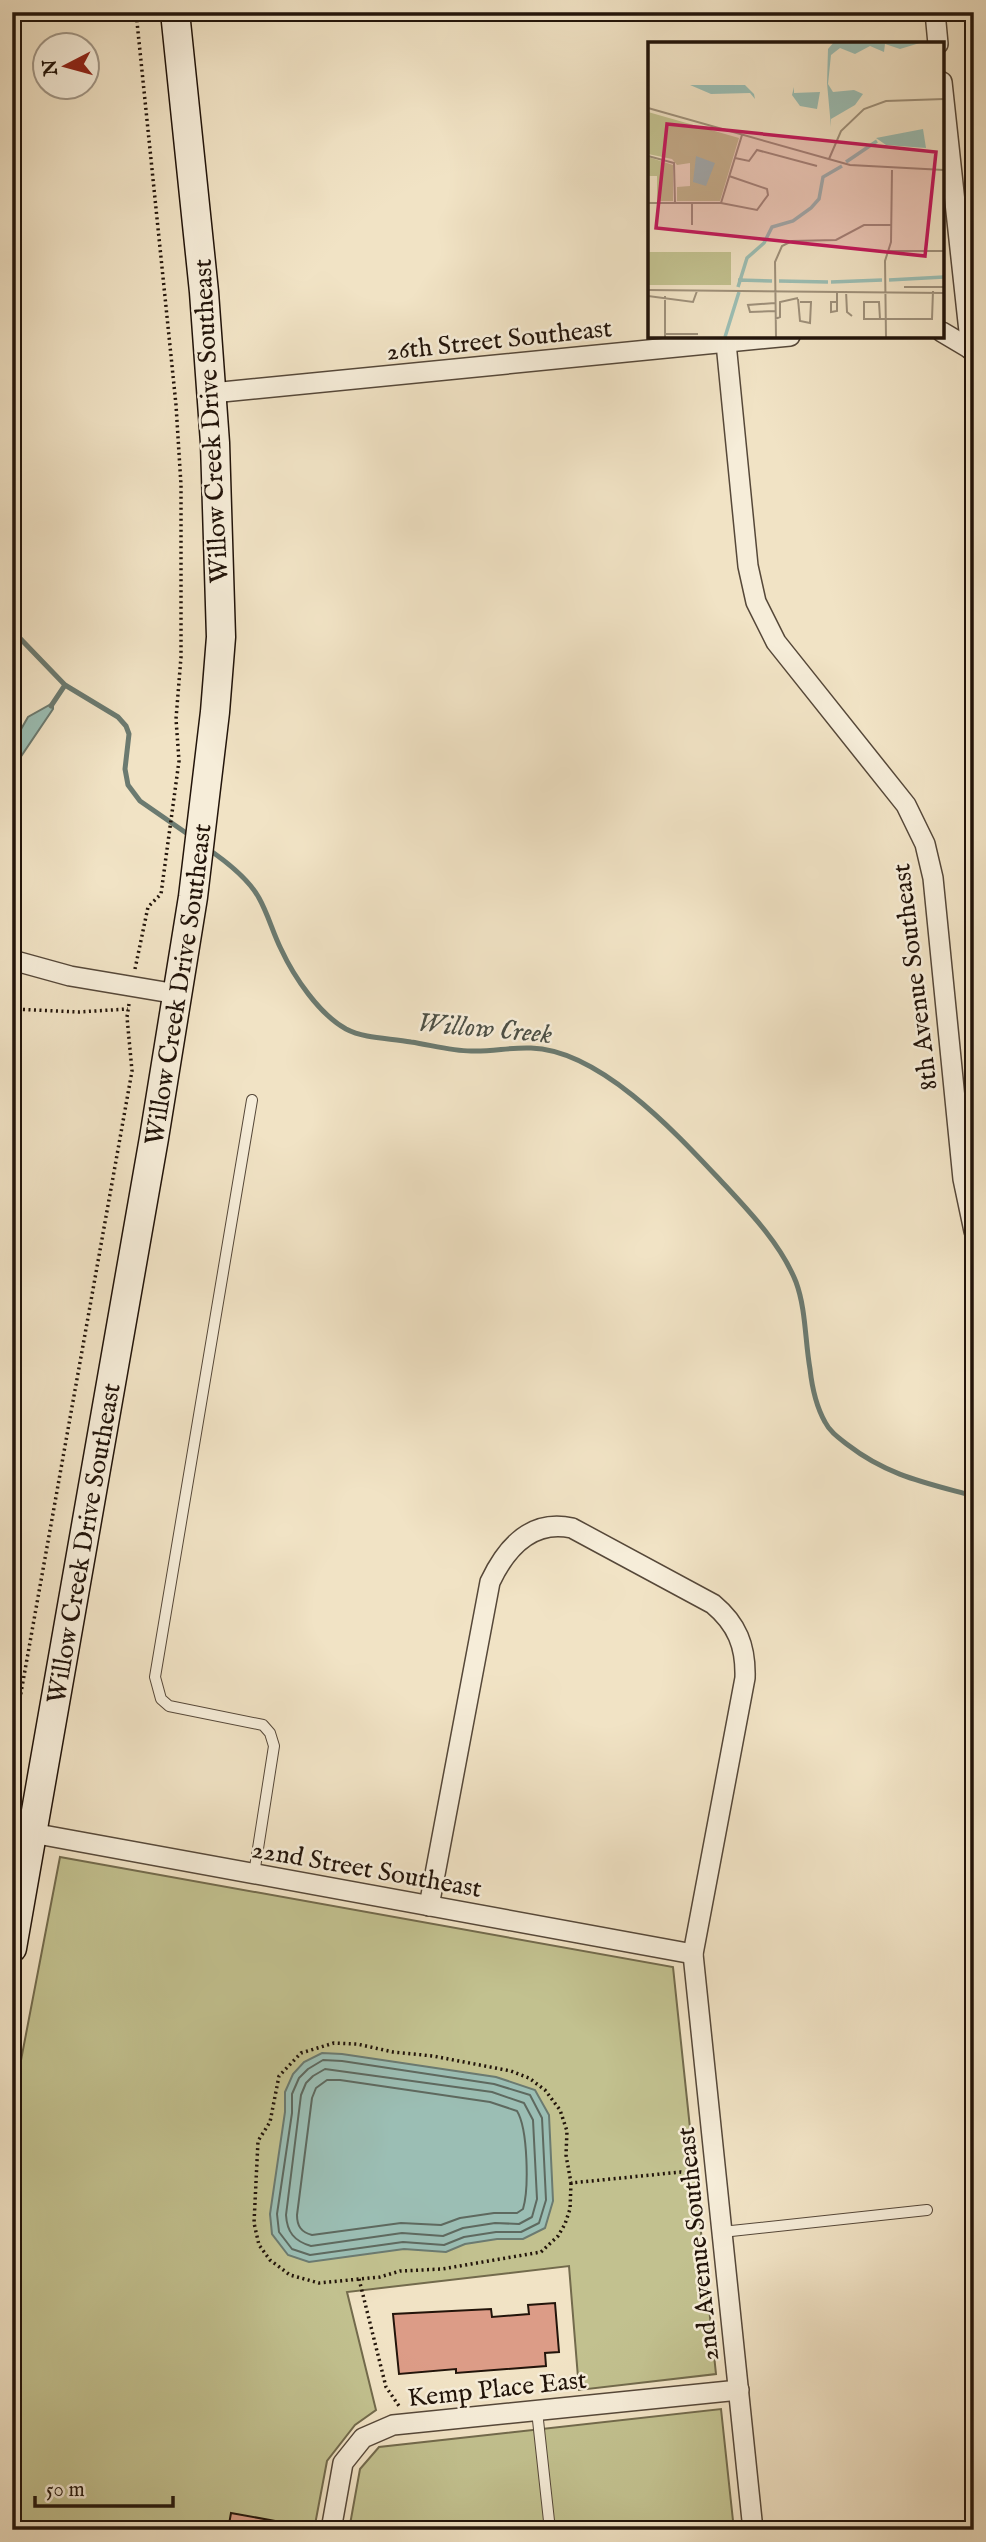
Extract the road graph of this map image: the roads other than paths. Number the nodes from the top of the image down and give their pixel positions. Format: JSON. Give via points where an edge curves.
{"nodes":[{"id":1,"x":175,"y":12,"type":"edge"},
{"id":2,"x":935,"y":12,"type":"edge"},
{"id":3,"x":938,"y":42,"type":"edge"},
{"id":4,"x":944,"y":100,"type":"edge"},
{"id":5,"x":944,"y":333,"type":"edge"},
{"id":6,"x":772,"y":338,"type":"edge"},
{"id":7,"x":726,"y":343,"type":"junction"},
{"id":8,"x":972,"y":351,"type":"edge"},
{"id":9,"x":212,"y":393,"type":"junction"},
{"id":10,"x":12,"y":960,"type":"edge"},
{"id":11,"x":177,"y":994,"type":"junction"},
{"id":12,"x":252,"y":1100,"type":"dead end"},
{"id":13,"x":974,"y":1231,"type":"edge"},
{"id":14,"x":32,"y":1833,"type":"junction"},
{"id":15,"x":254,"y":1874,"type":"junction"},
{"id":16,"x":429,"y":1906,"type":"junction"},
{"id":17,"x":12,"y":1948,"type":"edge"},
{"id":18,"x":693,"y":1954,"type":"junction"},
{"id":19,"x":927,"y":2210,"type":"dead end"},
{"id":20,"x":722,"y":2232,"type":"junction"},
{"id":21,"x":739,"y":2390,"type":"junction"},
{"id":22,"x":537,"y":2411,"type":"junction"},
{"id":23,"x":331,"y":2530,"type":"edge"},
{"id":24,"x":550,"y":2530,"type":"edge"},
{"id":25,"x":753,"y":2530,"type":"edge"}],
"edges":[{"from":1,"to":9,"type":"main road","name":"Willow Creek Drive Southeast"},
{"from":2,"to":3,"type":"street"},
{"from":4,"to":8,"type":"street"},
{"from":5,"to":8,"type":"street"},
{"from":6,"to":7,"type":"street","name":"26th Street Southeast"},
{"from":7,"to":9,"type":"street","name":"26th Street Southeast"},
{"from":7,"to":13,"type":"street","name":"8th Avenue Southeast","via":[[748,566],[756,602],[776,642],[906,805],[925,844],[933,878],[963,1179]]},
{"from":9,"to":11,"type":"main road","name":"Willow Creek Drive Southeast","via":[[220,637],[207,793]]},
{"from":10,"to":11,"type":"street","via":[[70,976]]},
{"from":11,"to":14,"type":"main road","name":"Willow Creek Drive Southeast"},
{"from":12,"to":15,"type":"lane","via":[[155,1677],[160,1699],[169,1706],[263,1725],[270,1733],[274,1746]]},
{"from":14,"to":15,"type":"street","name":"22nd Street Southeast"},
{"from":14,"to":17,"type":"main road","name":"Willow Creek Drive Southeast"},
{"from":15,"to":16,"type":"street","name":"22nd Street Southeast"},
{"from":16,"to":18,"type":"street","name":"22nd Street Southeast"},
{"from":16,"to":18,"type":"street","name":"2nd Avenue Southeast","via":[[490,1582],[505,1554],[524,1535],[562,1525],[583,1531],[713,1604],[731,1620],[741,1642],[745,1678]]},
{"from":18,"to":20,"type":"street","name":"2nd Avenue Southeast"},
{"from":19,"to":20,"type":"lane"},
{"from":20,"to":21,"type":"street","name":"2nd Avenue Southeast"},
{"from":21,"to":22,"type":"street","name":"Kemp Place East"},
{"from":21,"to":25,"type":"street","name":"2nd Avenue Southeast"},
{"from":22,"to":23,"type":"street","name":"Kemp Place East","via":[[399,2425],[363,2438],[342,2463]]},
{"from":22,"to":24,"type":"lane"}]}
